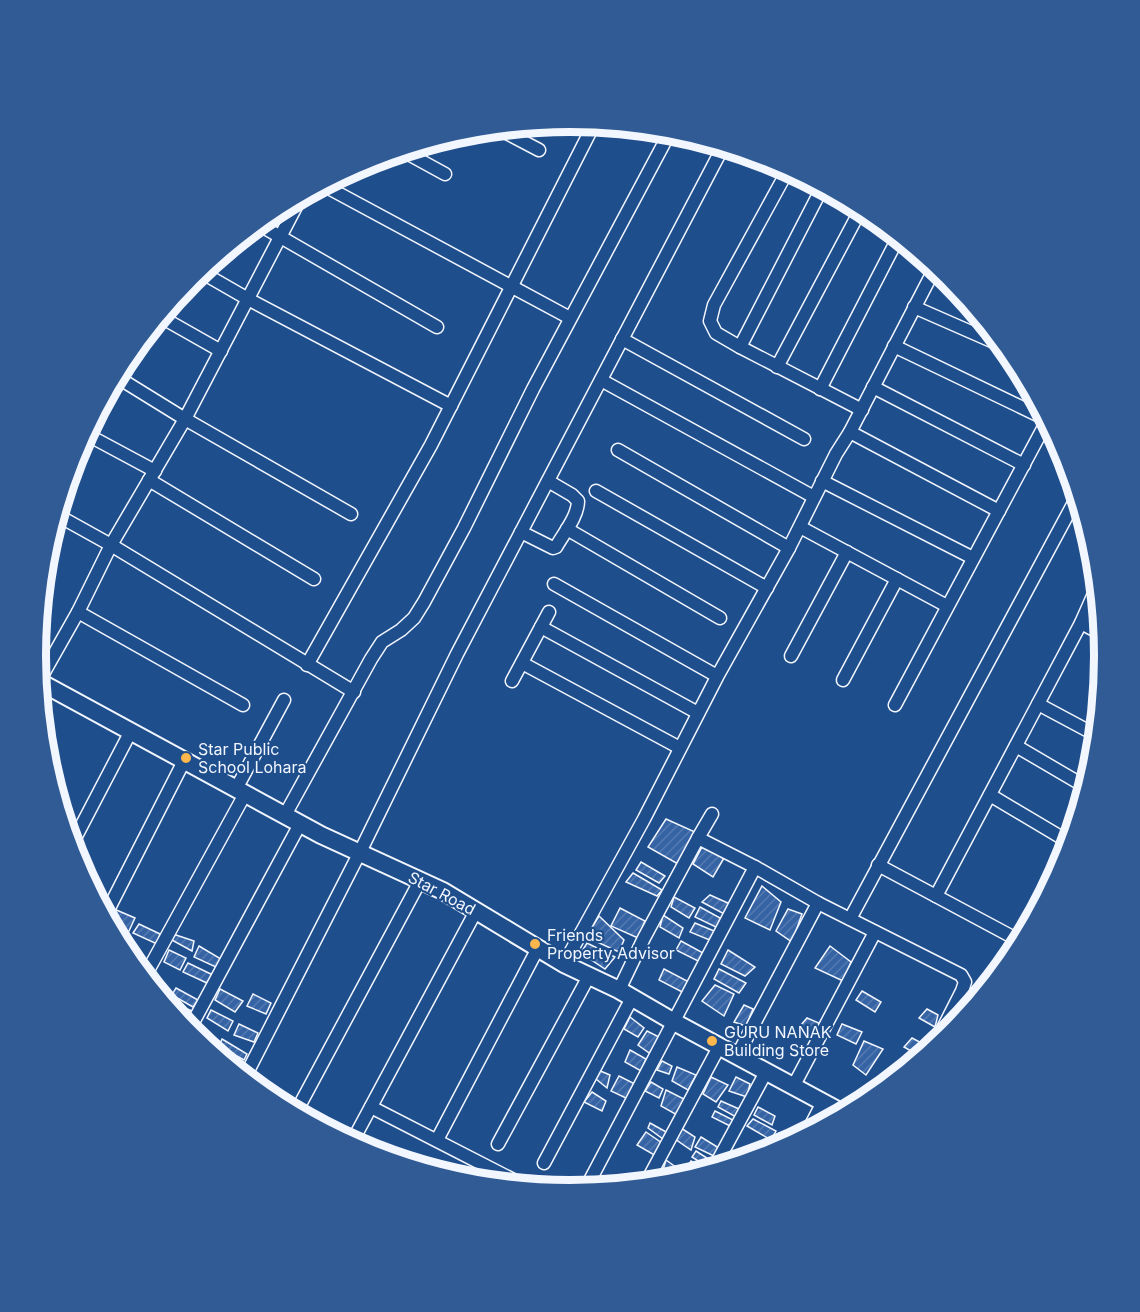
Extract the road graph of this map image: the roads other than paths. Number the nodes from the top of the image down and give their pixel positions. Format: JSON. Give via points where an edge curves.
{"nodes":[{"id":1,"x":589,"y":133,"type":"edge"},
{"id":2,"x":512,"y":136,"type":"edge"},
{"id":3,"x":665,"y":142,"type":"edge"},
{"id":4,"x":539,"y":150,"type":"dead end"},
{"id":5,"x":719,"y":154,"type":"edge"},
{"id":6,"x":413,"y":157,"type":"edge"},
{"id":7,"x":445,"y":174,"type":"dead end"},
{"id":8,"x":784,"y":178,"type":"edge"},
{"id":9,"x":331,"y":190,"type":"edge"},
{"id":10,"x":818,"y":195,"type":"edge"},
{"id":11,"x":293,"y":212,"type":"edge"},
{"id":12,"x":856,"y":218,"type":"edge"},
{"id":13,"x":267,"y":229,"type":"edge"},
{"id":14,"x":280,"y":237,"type":"junction"},
{"id":15,"x":894,"y":245,"type":"edge"},
{"id":16,"x":209,"y":277,"type":"edge"},
{"id":17,"x":930,"y":277,"type":"edge"},
{"id":18,"x":512,"y":287,"type":"junction"},
{"id":19,"x":248,"y":299,"type":"junction"},
{"id":20,"x":914,"y":307,"type":"junction"},
{"id":21,"x":570,"y":318,"type":"junction"},
{"id":22,"x":168,"y":321,"type":"edge"},
{"id":23,"x":437,"y":327,"type":"dead end"},
{"id":24,"x":622,"y":339,"type":"junction"},
{"id":25,"x":986,"y":339,"type":"edge"},
{"id":26,"x":894,"y":346,"type":"junction"},
{"id":27,"x":740,"y":347,"type":"junction"},
{"id":28,"x":221,"y":351,"type":"junction"},
{"id":29,"x":777,"y":366,"type":"junction"},
{"id":30,"x":601,"y":380,"type":"junction"},
{"id":31,"x":125,"y":382,"type":"edge"},
{"id":32,"x":873,"y":387,"type":"junction"},
{"id":33,"x":820,"y":389,"type":"junction"},
{"id":34,"x":451,"y":406,"type":"junction"},
{"id":35,"x":862,"y":411,"type":"junction"},
{"id":36,"x":1035,"y":414,"type":"edge"},
{"id":37,"x":186,"y":419,"type":"junction"},
{"id":38,"x":1042,"y":428,"type":"edge"},
{"id":39,"x":850,"y":432,"type":"junction"},
{"id":40,"x":94,"y":439,"type":"edge"},
{"id":41,"x":804,"y":439,"type":"dead end"},
{"id":42,"x":618,"y":450,"type":"dead end"},
{"id":43,"x":1024,"y":465,"type":"junction"},
{"id":44,"x":152,"y":476,"type":"junction"},
{"id":45,"x":548,"y":481,"type":"junction"},
{"id":46,"x":822,"y":481,"type":"junction"},
{"id":47,"x":596,"y":491,"type":"dead end"},
{"id":48,"x":814,"y":496,"type":"junction"},
{"id":49,"x":1072,"y":507,"type":"edge"},
{"id":50,"x":999,"y":511,"type":"junction"},
{"id":51,"x":351,"y":514,"type":"dead end"},
{"id":52,"x":65,"y":519,"type":"edge"},
{"id":53,"x":800,"y":526,"type":"junction"},
{"id":54,"x":567,"y":529,"type":"junction"},
{"id":55,"x":521,"y":531,"type":"junction"},
{"id":56,"x":111,"y":545,"type":"junction"},
{"id":57,"x":789,"y":548,"type":"junction"},
{"id":58,"x":847,"y":552,"type":"junction"},
{"id":59,"x":973,"y":558,"type":"junction"},
{"id":60,"x":314,"y":579,"type":"dead end"},
{"id":61,"x":897,"y":579,"type":"junction"},
{"id":62,"x":554,"y":584,"type":"dead end"},
{"id":63,"x":767,"y":588,"type":"junction"},
{"id":64,"x":1090,"y":602,"type":"edge"},
{"id":65,"x":947,"y":606,"type":"junction"},
{"id":66,"x":78,"y":612,"type":"junction"},
{"id":67,"x":549,"y":612,"type":"dead end"},
{"id":68,"x":720,"y":618,"type":"dead end"},
{"id":69,"x":1081,"y":623,"type":"junction"},
{"id":70,"x":541,"y":627,"type":"junction"},
{"id":71,"x":1092,"y":629,"type":"edge"},
{"id":72,"x":791,"y":656,"type":"dead end"},
{"id":73,"x":522,"y":663,"type":"junction"},
{"id":74,"x":307,"y":665,"type":"junction"},
{"id":75,"x":47,"y":667,"type":"edge"},
{"id":76,"x":717,"y":676,"type":"junction"},
{"id":77,"x":843,"y":680,"type":"dead end"},
{"id":78,"x":512,"y":681,"type":"dead end"},
{"id":79,"x":48,"y":686,"type":"edge"},
{"id":80,"x":354,"y":692,"type":"junction"},
{"id":81,"x":284,"y":700,"type":"dead end"},
{"id":82,"x":1038,"y":704,"type":"junction"},
{"id":83,"x":243,"y":705,"type":"dead end"},
{"id":84,"x":895,"y":705,"type":"dead end"},
{"id":85,"x":698,"y":713,"type":"junction"},
{"id":86,"x":131,"y":731,"type":"junction"},
{"id":87,"x":1088,"y":731,"type":"edge"},
{"id":88,"x":1016,"y":746,"type":"junction"},
{"id":89,"x":680,"y":748,"type":"junction"},
{"id":90,"x":184,"y":760,"type":"junction"},
{"id":91,"x":1078,"y":782,"type":"edge"},
{"id":92,"x":240,"y":791,"type":"junction"},
{"id":93,"x":990,"y":795,"type":"junction"},
{"id":94,"x":712,"y":814,"type":"dead end"},
{"id":95,"x":285,"y":815,"type":"junction"},
{"id":96,"x":300,"y":824,"type":"junction"},
{"id":97,"x":78,"y":833,"type":"edge"},
{"id":98,"x":1061,"y":837,"type":"edge"},
{"id":99,"x":698,"y":838,"type":"junction"},
{"id":100,"x":360,"y":852,"type":"junction"},
{"id":101,"x":878,"y":865,"type":"junction"},
{"id":102,"x":755,"y":867,"type":"junction"},
{"id":103,"x":420,"y":881,"type":"junction"},
{"id":104,"x":936,"y":896,"type":"junction"},
{"id":105,"x":818,"y":903,"type":"junction"},
{"id":106,"x":110,"y":906,"type":"edge"},
{"id":107,"x":476,"y":911,"type":"junction"},
{"id":108,"x":850,"y":919,"type":"junction"},
{"id":109,"x":875,"y":932,"type":"junction"},
{"id":110,"x":1012,"y":936,"type":"edge"},
{"id":111,"x":538,"y":948,"type":"junction"},
{"id":112,"x":564,"y":964,"type":"junction"},
{"id":113,"x":149,"y":967,"type":"edge"},
{"id":114,"x":589,"y":976,"type":"junction"},
{"id":115,"x":625,"y":994,"type":"junction"},
{"id":116,"x":948,"y":1018,"type":"edge"},
{"id":117,"x":194,"y":1020,"type":"edge"},
{"id":118,"x":674,"y":1022,"type":"junction"},
{"id":119,"x":719,"y":1047,"type":"junction"},
{"id":120,"x":737,"y":1056,"type":"junction"},
{"id":121,"x":249,"y":1069,"type":"edge"},
{"id":122,"x":766,"y":1072,"type":"junction"},
{"id":123,"x":793,"y":1087,"type":"junction"},
{"id":124,"x":823,"y":1102,"type":"junction"},
{"id":125,"x":300,"y":1104,"type":"edge"},
{"id":126,"x":371,"y":1107,"type":"junction"},
{"id":127,"x":834,"y":1108,"type":"edge"},
{"id":128,"x":814,"y":1119,"type":"edge"},
{"id":129,"x":356,"y":1134,"type":"edge"},
{"id":130,"x":436,"y":1140,"type":"junction"},
{"id":131,"x":498,"y":1144,"type":"dead end"},
{"id":132,"x":720,"y":1158,"type":"edge"},
{"id":133,"x":544,"y":1163,"type":"dead end"},
{"id":134,"x":652,"y":1173,"type":"edge"},
{"id":135,"x":504,"y":1175,"type":"edge"},
{"id":136,"x":591,"y":1179,"type":"edge"}],
"edges":[{"from":1,"to":18,"type":"street"},
{"from":2,"to":4,"type":"street"},
{"from":3,"to":21,"type":"street"},
{"from":5,"to":24,"type":"street"},
{"from":6,"to":7,"type":"street"},
{"from":8,"to":27,"type":"street","via":[[714,305],[710,321],[716,333]]},
{"from":9,"to":18,"type":"street"},
{"from":10,"to":27,"type":"street"},
{"from":11,"to":14,"type":"street"},
{"from":12,"to":29,"type":"street"},
{"from":13,"to":14,"type":"street"},
{"from":14,"to":19,"type":"street"},
{"from":14,"to":23,"type":"street"},
{"from":15,"to":33,"type":"street"},
{"from":16,"to":19,"type":"street"},
{"from":17,"to":20,"type":"street"},
{"from":18,"to":21,"type":"street"},
{"from":18,"to":34,"type":"street"},
{"from":19,"to":28,"type":"street"},
{"from":19,"to":34,"type":"street"},
{"from":20,"to":25,"type":"street"},
{"from":20,"to":26,"type":"street"},
{"from":21,"to":80,"type":"street","via":[[424,602],[414,618],[382,642]]},
{"from":22,"to":28,"type":"street"},
{"from":24,"to":30,"type":"street"},
{"from":24,"to":41,"type":"street"},
{"from":26,"to":32,"type":"street"},
{"from":26,"to":36,"type":"street"},
{"from":27,"to":29,"type":"street"},
{"from":28,"to":37,"type":"street"},
{"from":29,"to":33,"type":"street"},
{"from":30,"to":45,"type":"street"},
{"from":30,"to":48,"type":"street"},
{"from":31,"to":37,"type":"street"},
{"from":32,"to":35,"type":"street"},
{"from":32,"to":43,"type":"street"},
{"from":33,"to":35,"type":"street"},
{"from":34,"to":74,"type":"street"},
{"from":35,"to":39,"type":"street"},
{"from":37,"to":44,"type":"street"},
{"from":37,"to":51,"type":"street"},
{"from":38,"to":43,"type":"street"},
{"from":39,"to":46,"type":"street"},
{"from":39,"to":50,"type":"street"},
{"from":40,"to":44,"type":"street"},
{"from":42,"to":57,"type":"street"},
{"from":43,"to":50,"type":"street"},
{"from":44,"to":56,"type":"street"},
{"from":44,"to":60,"type":"street"},
{"from":45,"to":54,"type":"street","via":[[578,501]]},
{"from":45,"to":55,"type":"street"},
{"from":46,"to":48,"type":"street"},
{"from":46,"to":59,"type":"street"},
{"from":47,"to":63,"type":"street"},
{"from":48,"to":53,"type":"street"},
{"from":49,"to":101,"type":"street"},
{"from":50,"to":59,"type":"street"},
{"from":52,"to":56,"type":"street"},
{"from":53,"to":57,"type":"street"},
{"from":53,"to":58,"type":"street"},
{"from":54,"to":55,"type":"street","via":[[553,548]]},
{"from":54,"to":68,"type":"street"},
{"from":55,"to":100,"type":"street"},
{"from":56,"to":66,"type":"street"},
{"from":56,"to":74,"type":"street"},
{"from":57,"to":63,"type":"street"},
{"from":58,"to":61,"type":"street"},
{"from":58,"to":72,"type":"street"},
{"from":59,"to":65,"type":"street"},
{"from":61,"to":65,"type":"street"},
{"from":61,"to":77,"type":"street"},
{"from":62,"to":76,"type":"street"},
{"from":63,"to":76,"type":"street"},
{"from":64,"to":69,"type":"street"},
{"from":65,"to":84,"type":"street"},
{"from":66,"to":75,"type":"street"},
{"from":66,"to":83,"type":"street"},
{"from":67,"to":70,"type":"street"},
{"from":69,"to":71,"type":"street"},
{"from":69,"to":82,"type":"street"},
{"from":70,"to":73,"type":"street"},
{"from":70,"to":85,"type":"street"},
{"from":73,"to":78,"type":"street"},
{"from":73,"to":89,"type":"street"},
{"from":74,"to":80,"type":"street"},
{"from":76,"to":85,"type":"street"},
{"from":79,"to":86,"type":"street","name":"Star Road"},
{"from":80,"to":95,"type":"street"},
{"from":81,"to":92,"type":"street"},
{"from":82,"to":87,"type":"street"},
{"from":82,"to":88,"type":"street"},
{"from":85,"to":89,"type":"street"},
{"from":86,"to":90,"type":"street","name":"Star Road"},
{"from":86,"to":97,"type":"street"},
{"from":88,"to":91,"type":"street"},
{"from":88,"to":93,"type":"street"},
{"from":89,"to":112,"type":"street"},
{"from":90,"to":92,"type":"street","name":"Star Road"},
{"from":90,"to":106,"type":"street"},
{"from":92,"to":95,"type":"street","name":"Star Road"},
{"from":92,"to":113,"type":"street"},
{"from":93,"to":98,"type":"street"},
{"from":93,"to":104,"type":"street"},
{"from":94,"to":99,"type":"street"},
{"from":95,"to":96,"type":"street","name":"Star Road"},
{"from":96,"to":100,"type":"street","name":"Star Road"},
{"from":96,"to":117,"type":"street"},
{"from":99,"to":102,"type":"street"},
{"from":99,"to":115,"type":"street","via":[[644,938]]},
{"from":100,"to":103,"type":"street","name":"Star Road"},
{"from":100,"to":121,"type":"street"},
{"from":101,"to":104,"type":"street"},
{"from":101,"to":108,"type":"street"},
{"from":102,"to":105,"type":"street"},
{"from":102,"to":118,"type":"street"},
{"from":103,"to":107,"type":"street","name":"Star Road"},
{"from":103,"to":125,"type":"street"},
{"from":104,"to":110,"type":"street"},
{"from":105,"to":108,"type":"street"},
{"from":105,"to":120,"type":"street"},
{"from":107,"to":111,"type":"street","name":"Star Road"},
{"from":107,"to":126,"type":"street"},
{"from":108,"to":109,"type":"street"},
{"from":109,"to":116,"type":"street","via":[[961,975],[965,982]]},
{"from":109,"to":123,"type":"street"},
{"from":111,"to":112,"type":"street","name":"Star Road"},
{"from":111,"to":130,"type":"street"},
{"from":112,"to":114,"type":"street","name":"Star Road"},
{"from":114,"to":115,"type":"street","name":"Star Road"},
{"from":114,"to":131,"type":"street"},
{"from":115,"to":118,"type":"street","name":"Star Road"},
{"from":115,"to":133,"type":"street"},
{"from":118,"to":119,"type":"street","name":"Star Road"},
{"from":118,"to":136,"type":"street"},
{"from":119,"to":120,"type":"street","name":"Star Road"},
{"from":119,"to":134,"type":"street"},
{"from":120,"to":122,"type":"street","name":"Star Road"},
{"from":122,"to":123,"type":"street","name":"Star Road"},
{"from":122,"to":132,"type":"street"},
{"from":123,"to":124,"type":"street","name":"Star Road"},
{"from":124,"to":127,"type":"street","name":"Star Road"},
{"from":124,"to":128,"type":"street"},
{"from":126,"to":129,"type":"street"},
{"from":126,"to":130,"type":"street"},
{"from":130,"to":135,"type":"street"}]}
